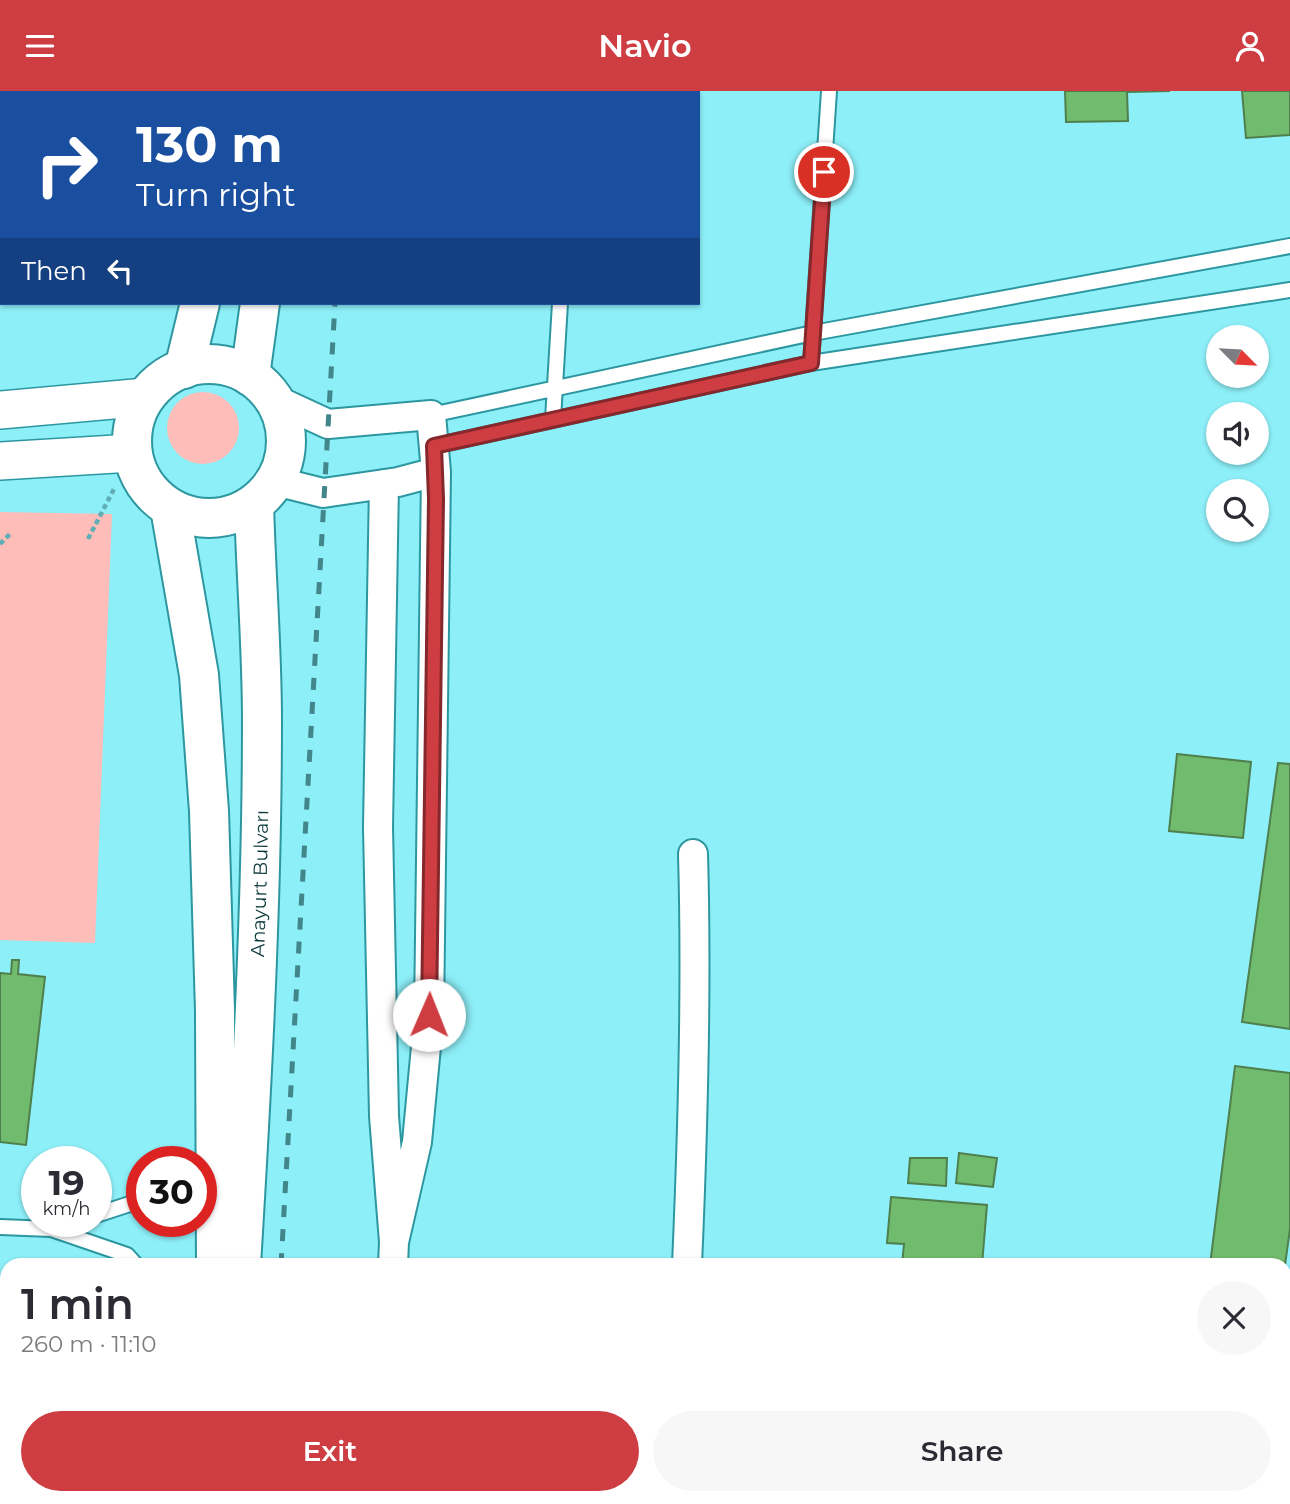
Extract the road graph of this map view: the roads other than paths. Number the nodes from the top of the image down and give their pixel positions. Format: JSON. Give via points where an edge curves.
{"nodes":[{"id":1,"x":829,"y":91,"type":"edge"},
{"id":2,"x":1290,"y":246,"type":"edge"},
{"id":3,"x":1290,"y":290,"type":"edge"},
{"id":4,"x":200,"y":305,"type":"edge"},
{"id":5,"x":260,"y":305,"type":"edge"},
{"id":6,"x":560,"y":305,"type":"edge"},
{"id":7,"x":814,"y":333,"type":"junction"},
{"id":8,"x":811,"y":363,"type":"junction"},
{"id":9,"x":184,"y":369,"type":"junction"},
{"id":10,"x":262,"y":387,"type":"junction"},
{"id":11,"x":555,"y":387,"type":"junction"},
{"id":12,"x":146,"y":397,"type":"junction"},
{"id":13,"x":0,"y":410,"type":"edge"},
{"id":14,"x":431,"y":415,"type":"junction"},
{"id":15,"x":552,"y":419,"type":"junction"},
{"id":16,"x":132,"y":453,"type":"junction"},
{"id":17,"x":435,"y":459,"type":"junction"},
{"id":18,"x":0,"y":461,"type":"edge"},
{"id":19,"x":384,"y":484,"type":"junction"},
{"id":20,"x":264,"y":493,"type":"junction"},
{"id":21,"x":170,"y":508,"type":"junction"},
{"id":22,"x":693,"y":854,"type":"dead end"},
{"id":23,"x":0,"y":1227,"type":"edge"},
{"id":24,"x":21,"y":1228,"type":"edge"},
{"id":25,"x":74,"y":1237,"type":"edge"},
{"id":26,"x":394,"y":1253,"type":"edge"},
{"id":27,"x":130,"y":1258,"type":"edge"},
{"id":28,"x":216,"y":1258,"type":"edge"},
{"id":29,"x":241,"y":1258,"type":"edge"},
{"id":30,"x":687,"y":1258,"type":"edge"}],
"edges":[{"from":1,"to":7,"type":"lane"},
{"from":2,"to":7,"type":"lane"},
{"from":3,"to":8,"type":"lane"},
{"from":4,"to":9,"type":"main road"},
{"from":5,"to":10,"type":"main road"},
{"from":6,"to":11,"type":"lane"},
{"from":7,"to":8,"type":"lane"},
{"from":7,"to":11,"type":"lane"},
{"from":8,"to":15,"type":"lane"},
{"from":9,"to":10,"type":"main road","via":[[216,363],[239,369]]},
{"from":9,"to":12,"type":"main road","via":[[170,373]]},
{"from":10,"to":14,"type":"street","via":[[328,423]]},
{"from":10,"to":20,"type":"main road","via":[[284,420],[286,436],[285,451]]},
{"from":11,"to":14,"type":"lane"},
{"from":11,"to":15,"type":"lane"},
{"from":12,"to":13,"type":"street"},
{"from":12,"to":16,"type":"main road","via":[[132,430]]},
{"from":14,"to":17,"type":"street"},
{"from":15,"to":17,"type":"lane"},
{"from":16,"to":18,"type":"street"},
{"from":16,"to":21,"type":"main road","via":[[139,475]]},
{"from":17,"to":19,"type":"street"},
{"from":17,"to":26,"type":"street","via":[[429,1015],[417,1142]]},
{"from":19,"to":20,"type":"street","via":[[323,493]]},
{"from":19,"to":26,"type":"street","via":[[379,840],[384,1116]]},
{"from":20,"to":21,"type":"main road","via":[[240,512],[209,519]]},
{"from":20,"to":29,"type":"main road","name":"Anayurt Bulvarı","via":[[260,840]]},
{"from":21,"to":28,"type":"main road","via":[[199,675],[206,770],[214,958],[208,1145]]},
{"from":22,"to":30,"type":"street","via":[[695,1073]]},
{"from":23,"to":24,"type":"lane"},
{"from":25,"to":27,"type":"lane"}]}
